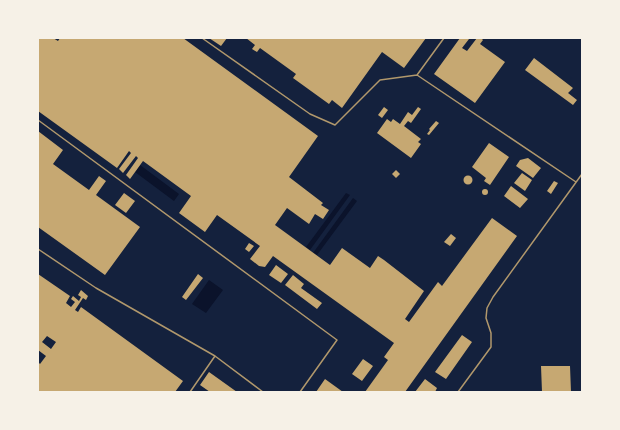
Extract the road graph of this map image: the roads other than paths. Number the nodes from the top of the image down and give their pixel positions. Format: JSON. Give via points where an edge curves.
{"nodes":[{"id":1,"x":202,"y":38,"type":"edge"},
{"id":2,"x":444,"y":38,"type":"edge"},
{"id":3,"x":417,"y":74,"type":"junction"},
{"id":4,"x":38,"y":120,"type":"edge"},
{"id":5,"x":582,"y":174,"type":"edge"},
{"id":6,"x":576,"y":182,"type":"junction"},
{"id":7,"x":38,"y":249,"type":"edge"},
{"id":8,"x":215,"y":356,"type":"junction"},
{"id":9,"x":190,"y":392,"type":"edge"},
{"id":10,"x":263,"y":392,"type":"edge"},
{"id":11,"x":300,"y":392,"type":"edge"},
{"id":12,"x":458,"y":392,"type":"edge"}],
"edges":[{"from":1,"to":3,"type":"lane","via":[[310,114],[335,125],[380,80]]},
{"from":2,"to":3,"type":"lane"},
{"from":3,"to":6,"type":"lane"},
{"from":4,"to":11,"type":"lane","via":[[337,340]]},
{"from":5,"to":6,"type":"lane"},
{"from":6,"to":12,"type":"lane","via":[[487,308],[486,318],[491,333],[491,347]]},
{"from":7,"to":8,"type":"lane","via":[[96,288]]},
{"from":8,"to":9,"type":"lane"},
{"from":8,"to":10,"type":"lane"}]}
